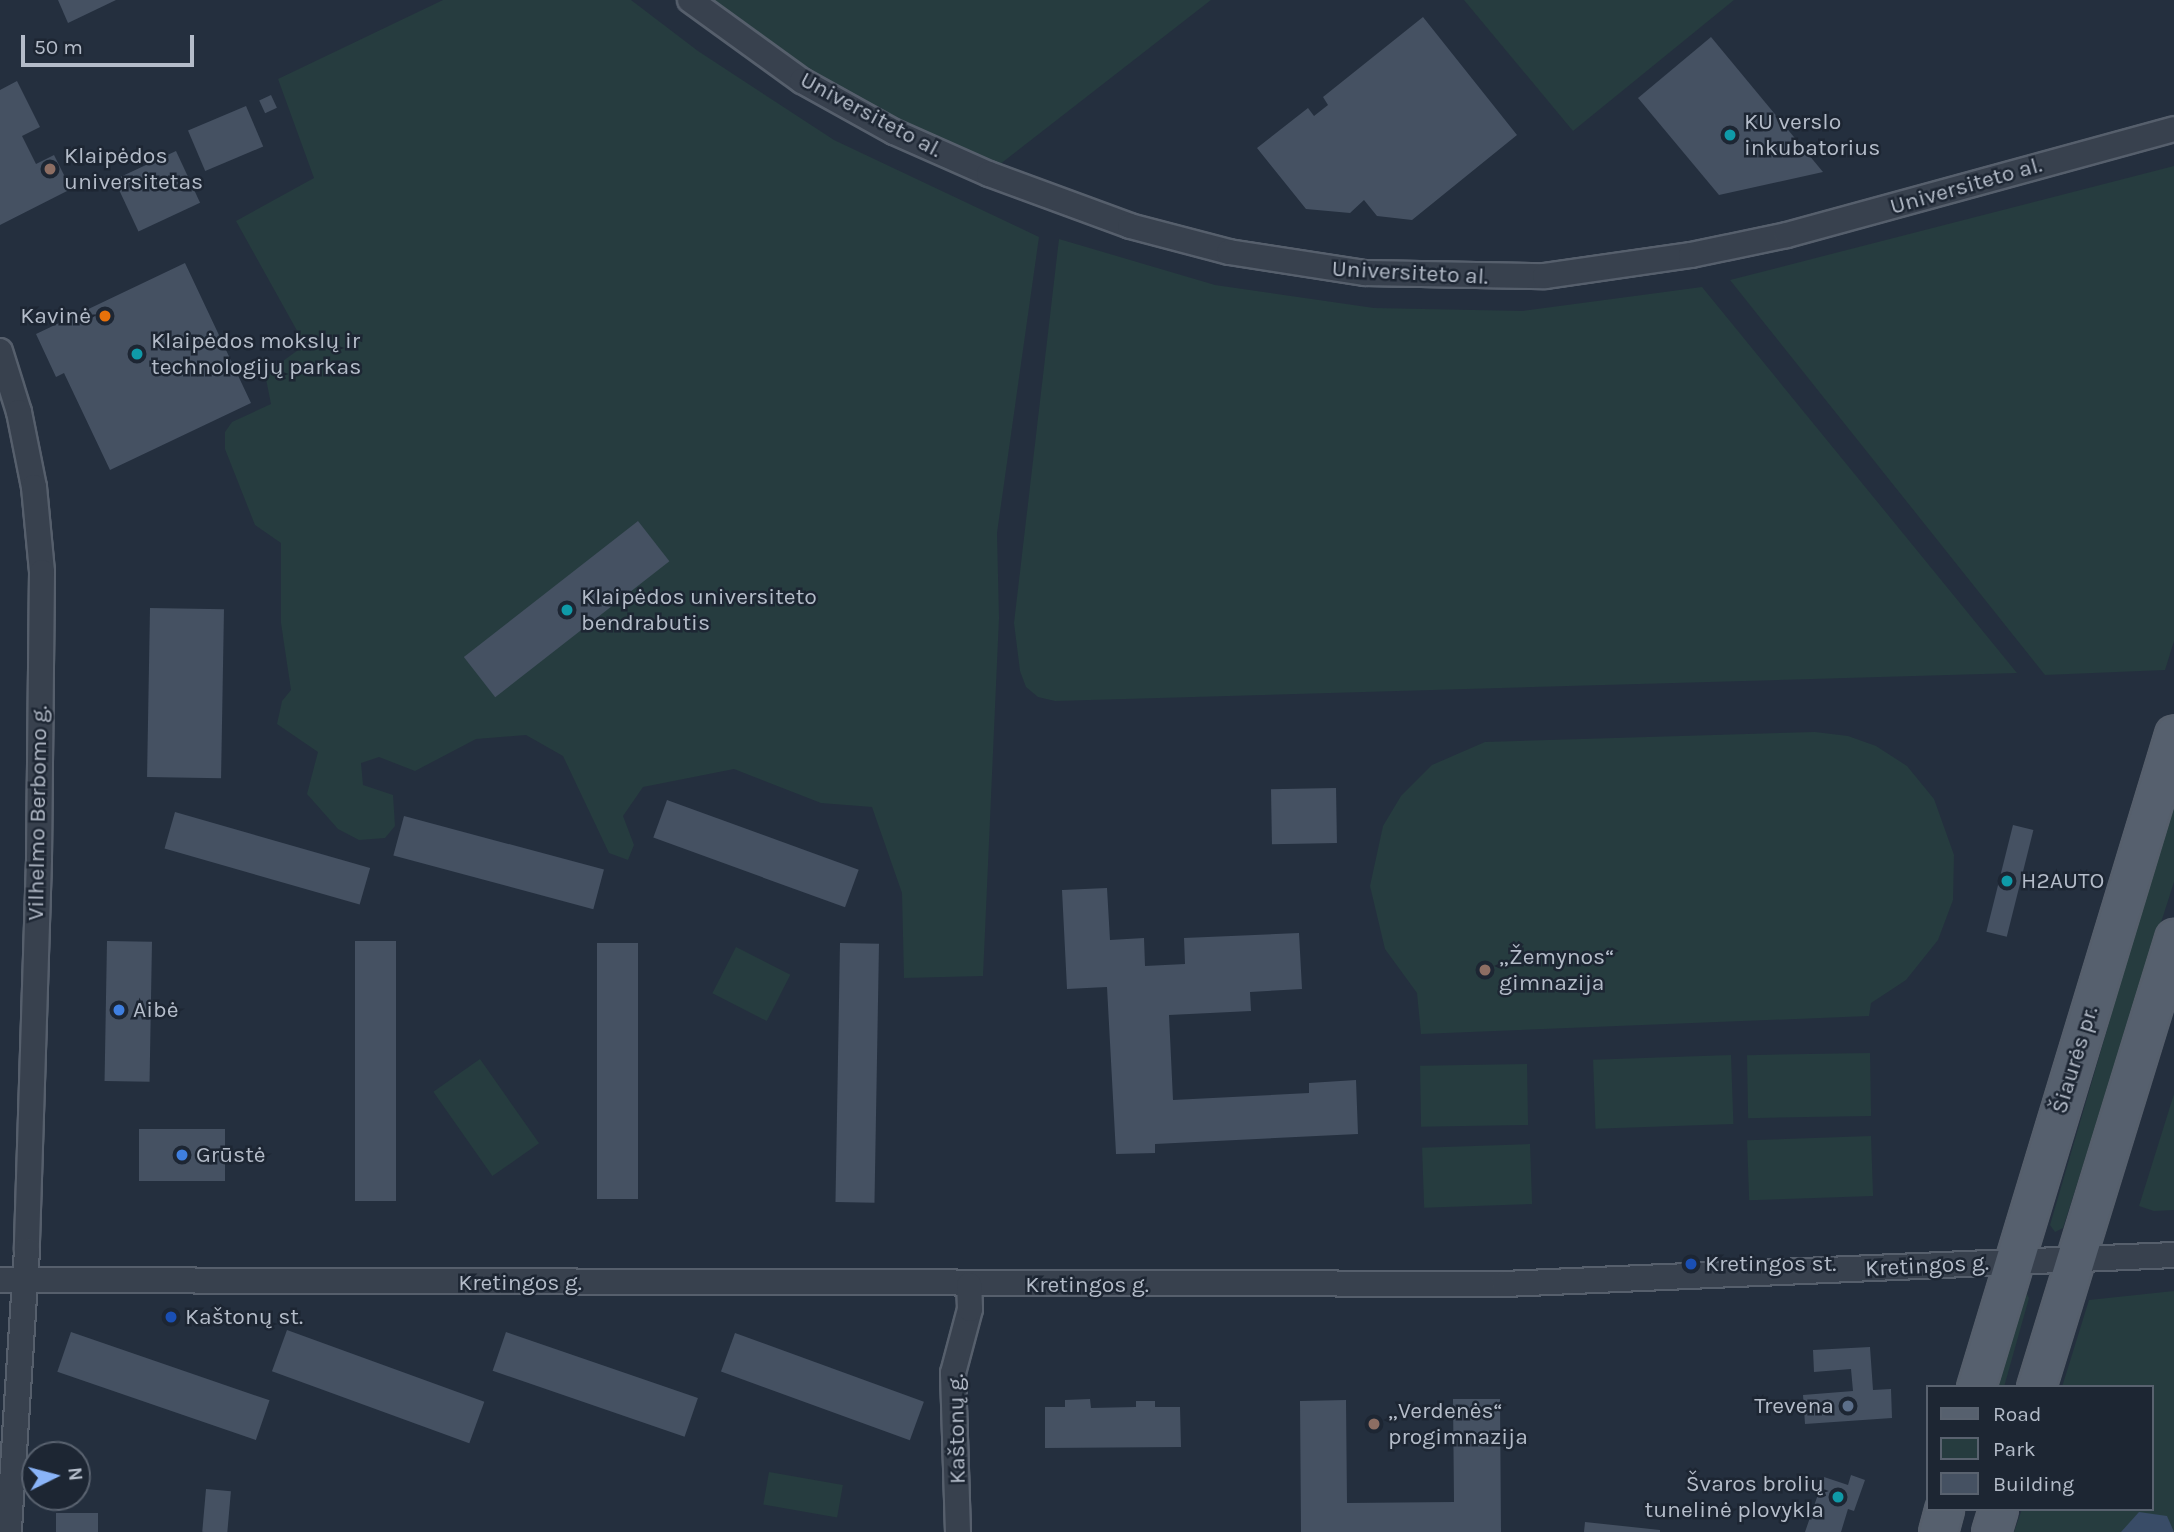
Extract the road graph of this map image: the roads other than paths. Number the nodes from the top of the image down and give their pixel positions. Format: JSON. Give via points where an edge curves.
{"nodes":[{"id":1,"x":690,"y":0,"type":"edge"},
{"id":2,"x":2174,"y":129,"type":"edge"},
{"id":3,"x":0,"y":351,"type":"edge"},
{"id":4,"x":2174,"y":734,"type":"edge"},
{"id":5,"x":2174,"y":938,"type":"edge"},
{"id":6,"x":2174,"y":1255,"type":"edge"},
{"id":7,"x":2077,"y":1260,"type":"junction"},
{"id":8,"x":2013,"y":1262,"type":"junction"},
{"id":9,"x":26,"y":1279,"type":"junction"},
{"id":10,"x":0,"y":1280,"type":"edge"},
{"id":11,"x":969,"y":1285,"type":"junction"},
{"id":12,"x":1977,"y":1385,"type":"edge"},
{"id":13,"x":2037,"y":1385,"type":"edge"},
{"id":14,"x":1943,"y":1511,"type":"edge"},
{"id":15,"x":1997,"y":1511,"type":"edge"},
{"id":16,"x":9,"y":1532,"type":"edge"},
{"id":17,"x":958,"y":1532,"type":"edge"},
{"id":18,"x":1938,"y":1532,"type":"edge"},
{"id":19,"x":1991,"y":1532,"type":"edge"}],
"edges":[{"from":1,"to":2,"type":"street","name":"Universiteto al.","via":[[802,80],[894,132],[989,174],[1130,226],[1229,252],[1365,273],[1545,276],[1690,255],[1787,235]]},
{"from":3,"to":9,"type":"street","name":"Vilhelmo Berbomo g.","via":[[19,412],[34,487],[41,572],[39,860]]},
{"from":4,"to":8,"type":"main road","name":"Šiaurės pr."},
{"from":5,"to":7,"type":"main road"},
{"from":6,"to":7,"type":"street","name":"Kretingos g."},
{"from":7,"to":8,"type":"street","name":"Kretingos g."},
{"from":7,"to":13,"type":"main road"},
{"from":8,"to":11,"type":"street","name":"Kretingos g.","via":[[1504,1284]]},
{"from":8,"to":12,"type":"main road","name":"Šiaurės pr."},
{"from":9,"to":10,"type":"street","name":"Kretingos g."},
{"from":9,"to":11,"type":"street","name":"Kretingos g."},
{"from":9,"to":16,"type":"street","name":"Vilhelmo Berbomo g."},
{"from":11,"to":17,"type":"street","name":"Kaštonų g.","via":[[970,1309],[953,1373]]},
{"from":14,"to":18,"type":"main road"},
{"from":15,"to":19,"type":"main road"}]}
